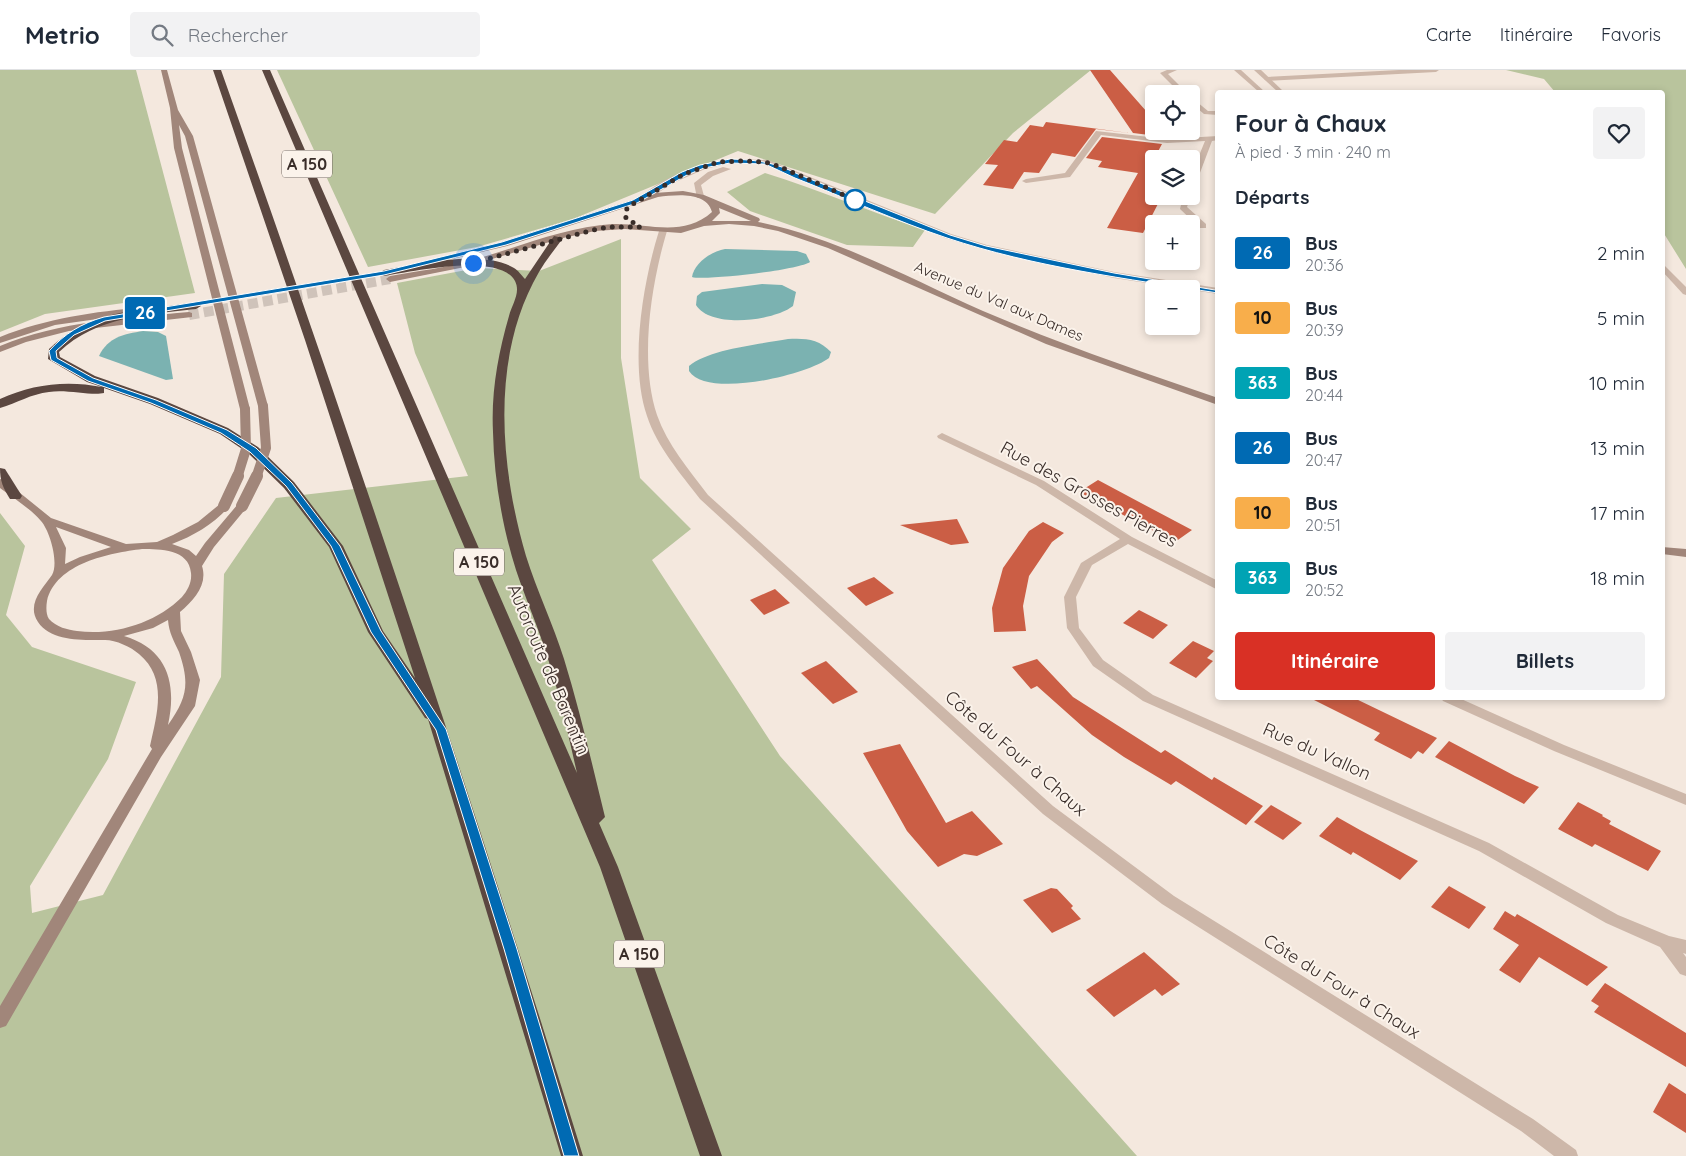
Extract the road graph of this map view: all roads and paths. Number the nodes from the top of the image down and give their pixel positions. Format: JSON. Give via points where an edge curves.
{"nodes":[{"id":1,"x":164,"y":70,"type":"edge"},
{"id":2,"x":217,"y":70,"type":"edge"},
{"id":3,"x":266,"y":70,"type":"edge"},
{"id":4,"x":1174,"y":70,"type":"edge"},
{"id":5,"x":1237,"y":70,"type":"edge"},
{"id":6,"x":1257,"y":70,"type":"edge"},
{"id":7,"x":1436,"y":70,"type":"edge"},
{"id":8,"x":1267,"y":79,"type":"junction"},
{"id":9,"x":1176,"y":85,"type":"edge"},
{"id":10,"x":1260,"y":90,"type":"edge"},
{"id":11,"x":1279,"y":90,"type":"edge"},
{"id":12,"x":1200,"y":107,"type":"edge"},
{"id":13,"x":174,"y":108,"type":"junction"},
{"id":14,"x":1215,"y":113,"type":"edge"},
{"id":15,"x":1213,"y":139,"type":"edge"},
{"id":16,"x":1200,"y":167,"type":"edge"},
{"id":17,"x":798,"y":176,"type":"junction"},
{"id":18,"x":1026,"y":181,"type":"dead end"},
{"id":19,"x":700,"y":196,"type":"junction"},
{"id":20,"x":639,"y":200,"type":"junction"},
{"id":21,"x":711,"y":202,"type":"junction"},
{"id":22,"x":1185,"y":205,"type":"edge"},
{"id":23,"x":702,"y":225,"type":"junction"},
{"id":24,"x":770,"y":226,"type":"junction"},
{"id":25,"x":1203,"y":226,"type":"dead end"},
{"id":26,"x":640,"y":227,"type":"junction"},
{"id":27,"x":663,"y":231,"type":"junction"},
{"id":28,"x":558,"y":238,"type":"junction"},
{"id":29,"x":473,"y":263,"type":"junction"},
{"id":30,"x":1665,"y":268,"type":"edge"},
{"id":31,"x":387,"y":276,"type":"joint"},
{"id":32,"x":1215,"y":291,"type":"edge"},
{"id":33,"x":522,"y":292,"type":"junction"},
{"id":34,"x":1686,"y":292,"type":"edge"},
{"id":35,"x":193,"y":310,"type":"joint"},
{"id":36,"x":86,"y":325,"type":"junction"},
{"id":37,"x":0,"y":340,"type":"edge"},
{"id":38,"x":0,"y":349,"type":"edge"},
{"id":39,"x":154,"y":401,"type":"junction"},
{"id":40,"x":1215,"y":401,"type":"edge"},
{"id":41,"x":0,"y":404,"type":"edge"},
{"id":42,"x":942,"y":436,"type":"dead end"},
{"id":43,"x":0,"y":472,"type":"edge"},
{"id":44,"x":0,"y":482,"type":"edge"},
{"id":45,"x":15,"y":496,"type":"junction"},
{"id":46,"x":47,"y":520,"type":"junction"},
{"id":47,"x":1128,"y":539,"type":"junction"},
{"id":48,"x":159,"y":546,"type":"junction"},
{"id":49,"x":123,"y":547,"type":"junction"},
{"id":50,"x":1665,"y":550,"type":"edge"},
{"id":51,"x":1686,"y":553,"type":"edge"},
{"id":52,"x":197,"y":564,"type":"junction"},
{"id":53,"x":59,"y":575,"type":"junction"},
{"id":54,"x":1215,"y":584,"type":"edge"},
{"id":55,"x":174,"y":610,"type":"junction"},
{"id":56,"x":106,"y":635,"type":"junction"},
{"id":57,"x":1452,"y":700,"type":"edge"},
{"id":58,"x":441,"y":729,"type":"junction"},
{"id":59,"x":156,"y":754,"type":"junction"},
{"id":60,"x":1686,"y":800,"type":"edge"},
{"id":61,"x":609,"y":867,"type":"junction"},
{"id":62,"x":1666,"y":942,"type":"junction"},
{"id":63,"x":1686,"y":947,"type":"edge"},
{"id":64,"x":1686,"y":970,"type":"edge"},
{"id":65,"x":0,"y":1021,"type":"edge"},
{"id":66,"x":572,"y":1156,"type":"edge"},
{"id":67,"x":712,"y":1156,"type":"edge"},
{"id":68,"x":1569,"y":1156,"type":"edge"}],
"edges":[{"from":1,"to":13,"type":"main road"},
{"from":2,"to":58,"type":"highway","number":"A 150"},
{"from":3,"to":61,"type":"highway","name":"Autoroute de Barentin","number":"A 150"},
{"from":4,"to":9,"type":"street","via":[[1163,73]]},
{"from":5,"to":10,"type":"street"},
{"from":6,"to":8,"type":"street"},
{"from":7,"to":8,"type":"street"},
{"from":8,"to":11,"type":"street"},
{"from":12,"to":14,"type":"street","via":[[1206,113]]},
{"from":13,"to":48,"type":"main road","bridge":true,"via":[[178,148],[245,409],[248,437],[246,458],[224,506],[211,520]]},
{"from":13,"to":52,"type":"main road","bridge":true,"via":[[189,136],[268,431],[265,458],[242,506],[209,544]]},
{"from":15,"to":16,"type":"street"},
{"from":15,"to":18,"type":"street","via":[[1167,141],[1099,133],[1067,175]]},
{"from":17,"to":19,"type":"street","via":[[756,167],[720,170],[697,185]]},
{"from":17,"to":20,"type":"street","via":[[765,162],[718,162],[684,174]]},
{"from":17,"to":32,"type":"street","via":[[948,236],[985,247],[1122,277]]},
{"from":19,"to":20,"type":"main road","via":[[672,194]]},
{"from":19,"to":21,"type":"main road","name":"Avenue du Val aux Dames"},
{"from":20,"to":26,"type":"main road","via":[[626,215]]},
{"from":20,"to":31,"type":"main road","via":[[504,244]]},
{"from":21,"to":23,"type":"main road","via":[[716,213]]},
{"from":21,"to":24,"type":"main road","name":"Avenue du Val aux Dames"},
{"from":22,"to":25,"type":"street"},
{"from":23,"to":24,"type":"main road","name":"Avenue du Val aux Dames","via":[[719,221]]},
{"from":23,"to":27,"type":"main road","name":"Avenue du Val aux Dames"},
{"from":24,"to":40,"type":"main road","name":"Avenue du Val aux Dames","via":[[854,256],[1032,335]]},
{"from":26,"to":27,"type":"main road","name":"Avenue du Val aux Dames"},
{"from":26,"to":28,"type":"main road","via":[[609,227]]},
{"from":27,"to":68,"type":"street","name":"Côte du Four à Chaux","via":[[648,302],[644,376],[652,416],[675,459],[704,497],[1048,810],[1168,900],[1527,1126]]},
{"from":28,"to":29,"type":"main road"},
{"from":28,"to":33,"type":"highway"},
{"from":29,"to":31,"type":"highway","via":[[453,262]]},
{"from":29,"to":33,"type":"highway","via":[[514,272],[520,280]]},
{"from":30,"to":34,"type":"street"},
{"from":33,"to":61,"type":"highway","via":[[504,354],[497,413],[505,489],[519,555],[556,659]]},
{"from":35,"to":36,"type":"highway","via":[[104,319]]},
{"from":35,"to":37,"type":"main road","via":[[62,319]]},
{"from":36,"to":38,"type":"main road","via":[[41,334]]},
{"from":36,"to":39,"type":"highway","via":[[60,342],[52,351],[54,359],[91,379]]},
{"from":39,"to":41,"type":"highway","via":[[80,386],[35,390]]},
{"from":39,"to":58,"type":"highway","via":[[224,431],[253,450],[289,485],[336,546],[376,632]]},
{"from":42,"to":47,"type":"street","name":"Rue des Grosses Pierres","via":[[1040,483]]},
{"from":43,"to":45,"type":"highway"},
{"from":44,"to":45,"type":"main road"},
{"from":45,"to":46,"type":"main road"},
{"from":46,"to":49,"type":"main road"},
{"from":46,"to":53,"type":"main road","via":[[60,548]]},
{"from":47,"to":54,"type":"street","name":"Rue des Grosses Pierres"},
{"from":47,"to":62,"type":"street","name":"Rue du Vallon","via":[[1087,563],[1070,597],[1073,628],[1098,663],[1148,698],[1484,847],[1612,918]]},
{"from":48,"to":49,"type":"main road"},
{"from":48,"to":52,"type":"main road","via":[[189,555]]},
{"from":49,"to":53,"type":"main road","via":[[77,563]]},
{"from":50,"to":51,"type":"main road"},
{"from":52,"to":55,"type":"main road","via":[[196,586]]},
{"from":53,"to":56,"type":"main road","via":[[45,591],[39,606],[44,620],[57,631]]},
{"from":55,"to":56,"type":"main road","via":[[154,622]]},
{"from":55,"to":59,"type":"main road","via":[[175,630],[193,680],[188,706]]},
{"from":56,"to":59,"type":"main road","via":[[138,647],[158,664],[166,685],[165,710]]},
{"from":57,"to":60,"type":"street"},
{"from":58,"to":66,"type":"highway","number":"A 150"},
{"from":59,"to":65,"type":"main road"},
{"from":61,"to":67,"type":"highway","name":"Autoroute de Barentin","number":"A 150"},
{"from":62,"to":63,"type":"street","name":"Rue du Vallon"},
{"from":62,"to":64,"type":"street"}]}
